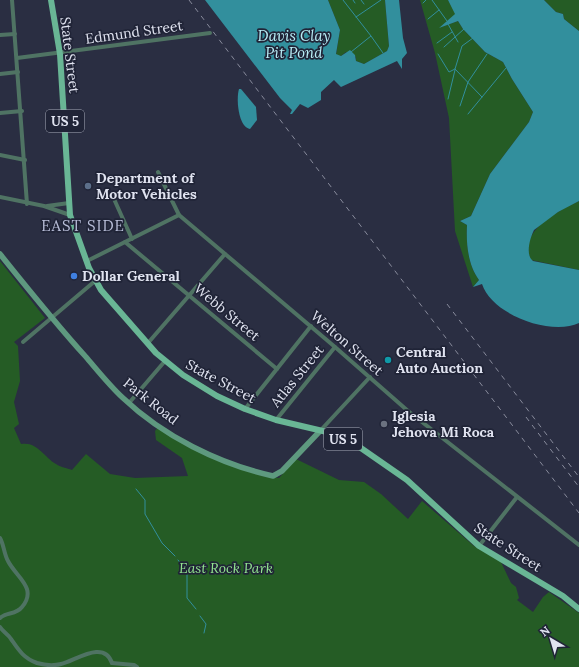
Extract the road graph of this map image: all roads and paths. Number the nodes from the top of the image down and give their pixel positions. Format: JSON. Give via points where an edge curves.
{"nodes":[{"id":1,"x":12,"y":0,"type":"edge"},
{"id":2,"x":51,"y":0,"type":"edge"},
{"id":3,"x":15,"y":34,"type":"junction"},
{"id":4,"x":210,"y":34,"type":"dead end"},
{"id":5,"x":0,"y":35,"type":"edge"},
{"id":6,"x":60,"y":54,"type":"junction"},
{"id":7,"x":17,"y":58,"type":"junction"},
{"id":8,"x":18,"y":72,"type":"junction"},
{"id":9,"x":0,"y":74,"type":"edge"},
{"id":10,"x":22,"y":111,"type":"junction"},
{"id":11,"x":0,"y":113,"type":"edge"},
{"id":12,"x":0,"y":155,"type":"edge"},
{"id":13,"x":25,"y":160,"type":"junction"},
{"id":14,"x":158,"y":172,"type":"dead end"},
{"id":15,"x":0,"y":197,"type":"edge"},
{"id":16,"x":114,"y":199,"type":"dead end"},
{"id":17,"x":69,"y":203,"type":"junction"},
{"id":18,"x":27,"y":204,"type":"junction"},
{"id":19,"x":44,"y":206,"type":"junction"},
{"id":20,"x":70,"y":215,"type":"junction"},
{"id":21,"x":179,"y":215,"type":"junction"},
{"id":22,"x":132,"y":239,"type":"junction"},
{"id":23,"x":126,"y":242,"type":"junction"},
{"id":24,"x":0,"y":254,"type":"edge"},
{"id":25,"x":225,"y":254,"type":"junction"},
{"id":26,"x":87,"y":261,"type":"junction"},
{"id":27,"x":95,"y":281,"type":"junction"},
{"id":28,"x":189,"y":295,"type":"junction"},
{"id":29,"x":52,"y":318,"type":"junction"},
{"id":30,"x":311,"y":326,"type":"junction"},
{"id":31,"x":23,"y":342,"type":"dead end"},
{"id":32,"x":148,"y":343,"type":"junction"},
{"id":33,"x":335,"y":347,"type":"junction"},
{"id":34,"x":166,"y":361,"type":"junction"},
{"id":35,"x":277,"y":369,"type":"junction"},
{"id":36,"x":370,"y":377,"type":"junction"},
{"id":37,"x":129,"y":403,"type":"junction"},
{"id":38,"x":245,"y":409,"type":"junction"},
{"id":39,"x":276,"y":420,"type":"junction"},
{"id":40,"x":320,"y":431,"type":"junction"},
{"id":41,"x":517,"y":497,"type":"junction"},
{"id":42,"x":0,"y":538,"type":"edge"},
{"id":43,"x":579,"y":545,"type":"edge"},
{"id":44,"x":479,"y":546,"type":"junction"},
{"id":45,"x":579,"y":608,"type":"edge"},
{"id":46,"x":0,"y":618,"type":"edge"},
{"id":47,"x":0,"y":628,"type":"edge"},
{"id":48,"x":111,"y":665,"type":"edge"},
{"id":49,"x":137,"y":667,"type":"edge"}],
"edges":[{"from":1,"to":3,"type":"street"},
{"from":2,"to":6,"type":"main road","name":"State Street","number":"US 5"},
{"from":3,"to":5,"type":"street"},
{"from":3,"to":7,"type":"street"},
{"from":4,"to":6,"type":"street","name":"Edmund Street"},
{"from":6,"to":7,"type":"street","name":"Edmund Street"},
{"from":6,"to":17,"type":"main road","name":"State Street","number":"US 5"},
{"from":7,"to":8,"type":"street"},
{"from":8,"to":9,"type":"street"},
{"from":8,"to":10,"type":"street"},
{"from":10,"to":11,"type":"street"},
{"from":10,"to":13,"type":"street"},
{"from":12,"to":13,"type":"street"},
{"from":13,"to":18,"type":"street"},
{"from":14,"to":21,"type":"street","name":"Welton Street"},
{"from":15,"to":18,"type":"street"},
{"from":16,"to":22,"type":"street"},
{"from":17,"to":19,"type":"street"},
{"from":17,"to":20,"type":"main road","name":"State Street","number":"US 5"},
{"from":18,"to":19,"type":"street"},
{"from":19,"to":20,"type":"street"},
{"from":20,"to":26,"type":"main road","name":"State Street","number":"US 5"},
{"from":21,"to":22,"type":"street"},
{"from":21,"to":25,"type":"street","name":"Welton Street"},
{"from":22,"to":23,"type":"street"},
{"from":23,"to":26,"type":"street"},
{"from":23,"to":28,"type":"street","name":"Webb Street"},
{"from":24,"to":29,"type":"main road","name":"Park Road"},
{"from":25,"to":28,"type":"street"},
{"from":25,"to":30,"type":"street","name":"Welton Street"},
{"from":26,"to":27,"type":"main road","name":"State Street","number":"US 5"},
{"from":27,"to":29,"type":"street"},
{"from":27,"to":32,"type":"main road","name":"State Street","number":"US 5"},
{"from":28,"to":32,"type":"street"},
{"from":28,"to":35,"type":"street","name":"Webb Street"},
{"from":29,"to":31,"type":"street"},
{"from":29,"to":37,"type":"main road","name":"Park Road"},
{"from":30,"to":33,"type":"street","name":"Welton Street"},
{"from":30,"to":35,"type":"street"},
{"from":32,"to":34,"type":"main road","name":"State Street","number":"US 5"},
{"from":33,"to":36,"type":"street","name":"Welton Street"},
{"from":33,"to":39,"type":"street","name":"Atlas Street"},
{"from":34,"to":37,"type":"street"},
{"from":34,"to":38,"type":"main road","name":"State Street","number":"US 5","via":[[196,383]]},
{"from":35,"to":38,"type":"street"},
{"from":36,"to":40,"type":"street"},
{"from":36,"to":41,"type":"street","name":"Welton Street","via":[[438,436]]},
{"from":37,"to":40,"type":"main road","name":"Park Road","via":[[168,431],[202,450],[233,464],[273,476],[282,471]]},
{"from":38,"to":39,"type":"main road","name":"State Street","number":"US 5"},
{"from":39,"to":40,"type":"main road","name":"State Street","number":"US 5"},
{"from":40,"to":44,"type":"main road","name":"State Street","number":"US 5","via":[[352,443],[397,472]]},
{"from":41,"to":43,"type":"street","name":"Welton Street"},
{"from":41,"to":44,"type":"street"},
{"from":42,"to":46,"type":"street","via":[[8,561],[27,590],[25,602],[14,613]]},
{"from":44,"to":45,"type":"main road","name":"State Street","number":"US 5"},
{"from":47,"to":48,"type":"street","via":[[20,653],[38,663],[62,664],[95,652],[107,656]]},
{"from":48,"to":49,"type":"street","via":[[134,664]]}]}
